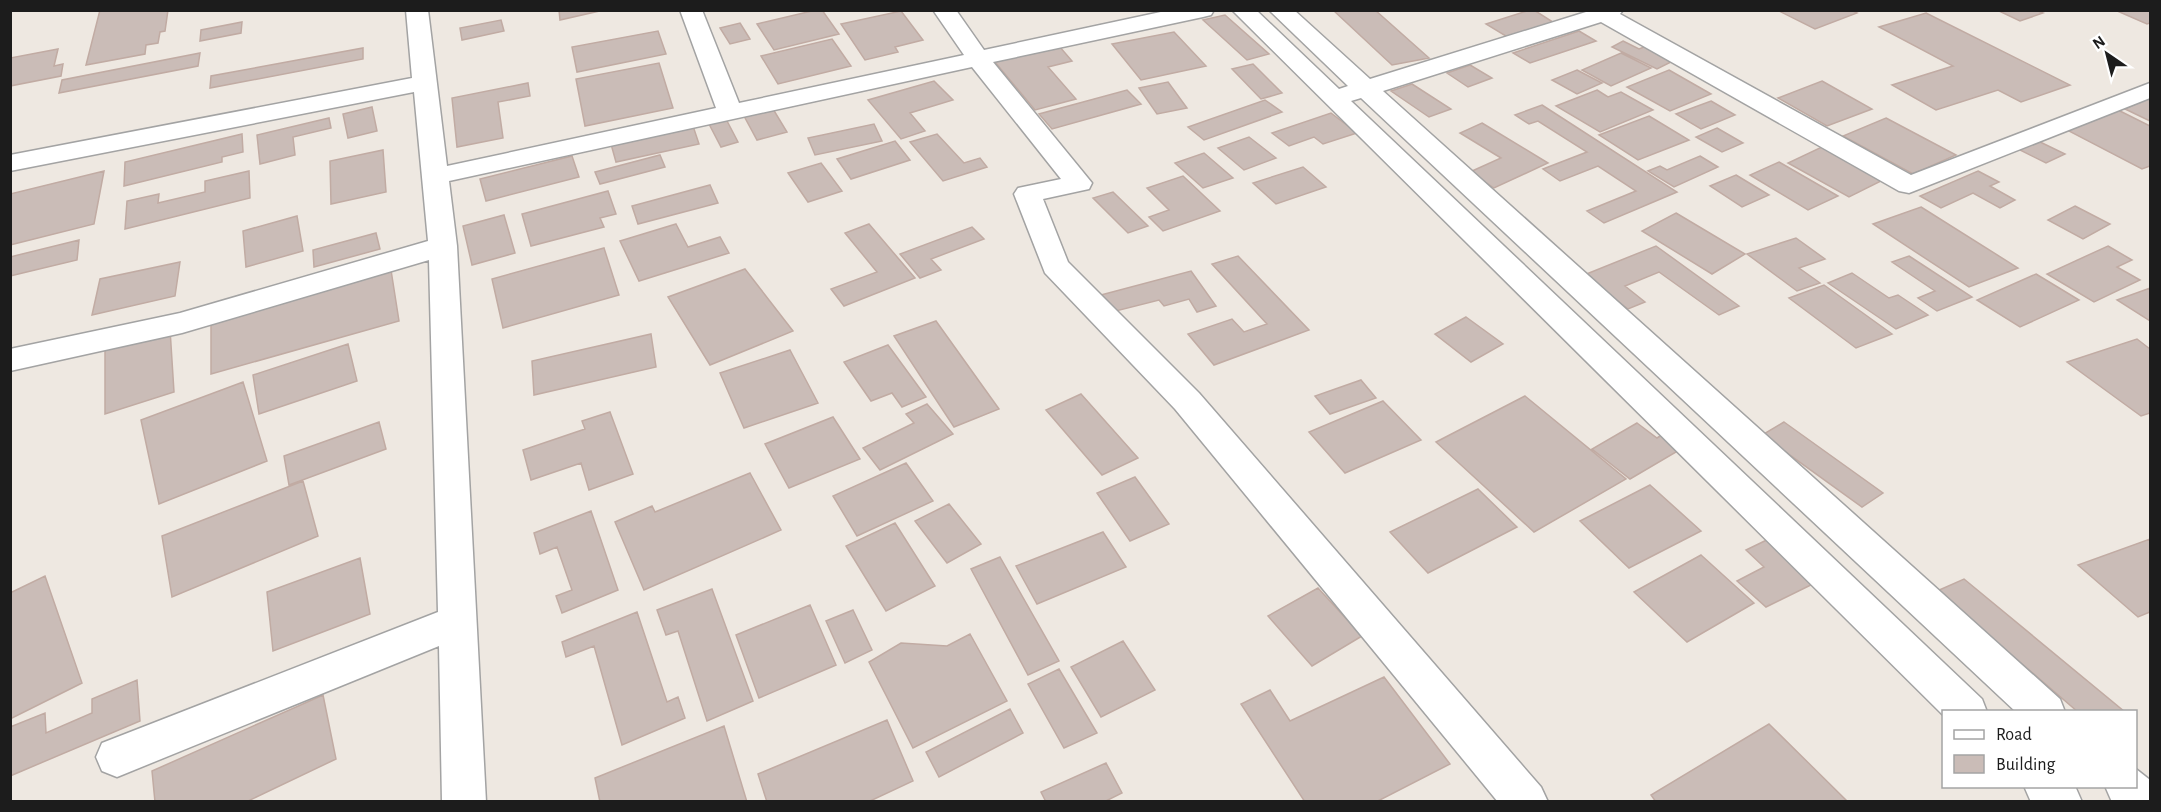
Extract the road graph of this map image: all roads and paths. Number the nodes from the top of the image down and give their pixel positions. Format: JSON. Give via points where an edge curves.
{"nodes":[{"id":1,"x":417,"y":10,"type":"edge"},
{"id":2,"x":690,"y":10,"type":"edge"},
{"id":3,"x":944,"y":10,"type":"edge"},
{"id":4,"x":1203,"y":10,"type":"edge"},
{"id":5,"x":1243,"y":10,"type":"edge"},
{"id":6,"x":1280,"y":10,"type":"edge"},
{"id":7,"x":1604,"y":12,"type":"edge"},
{"id":8,"x":979,"y":60,"type":"junction"},
{"id":9,"x":425,"y":83,"type":"junction"},
{"id":10,"x":1366,"y":89,"type":"junction"},
{"id":11,"x":2151,"y":90,"type":"edge"},
{"id":12,"x":1333,"y":98,"type":"junction"},
{"id":13,"x":730,"y":113,"type":"junction"},
{"id":14,"x":10,"y":163,"type":"edge"},
{"id":15,"x":436,"y":176,"type":"junction"},
{"id":16,"x":442,"y":246,"type":"junction"},
{"id":17,"x":10,"y":360,"type":"edge"},
{"id":18,"x":458,"y":621,"type":"junction"},
{"id":19,"x":1966,"y":710,"type":"edge"},
{"id":20,"x":2044,"y":710,"type":"edge"},
{"id":21,"x":117,"y":757,"type":"dead end"},
{"id":22,"x":2047,"y":788,"type":"edge"},
{"id":23,"x":2128,"y":788,"type":"edge"},
{"id":24,"x":464,"y":801,"type":"edge"},
{"id":25,"x":1526,"y":801,"type":"edge"},
{"id":26,"x":2060,"y":801,"type":"edge"},
{"id":27,"x":2143,"y":801,"type":"edge"}],
"edges":[{"from":1,"to":9,"type":"street"},
{"from":2,"to":13,"type":"street"},
{"from":3,"to":8,"type":"street"},
{"from":4,"to":8,"type":"street"},
{"from":5,"to":12,"type":"street"},
{"from":6,"to":10,"type":"street"},
{"from":7,"to":10,"type":"street"},
{"from":7,"to":11,"type":"street","via":[[1909,185]]},
{"from":8,"to":13,"type":"street"},
{"from":8,"to":25,"type":"street","via":[[1079,183],[1028,194],[1055,266],[1187,401]]},
{"from":9,"to":14,"type":"street"},
{"from":9,"to":15,"type":"street"},
{"from":10,"to":12,"type":"street"},
{"from":10,"to":20,"type":"street"},
{"from":12,"to":19,"type":"street"},
{"from":13,"to":15,"type":"street"},
{"from":15,"to":16,"type":"street"},
{"from":16,"to":17,"type":"street","via":[[182,323]]},
{"from":16,"to":18,"type":"street"},
{"from":18,"to":21,"type":"street"},
{"from":18,"to":24,"type":"street"},
{"from":22,"to":26,"type":"street"},
{"from":23,"to":27,"type":"street"}]}
